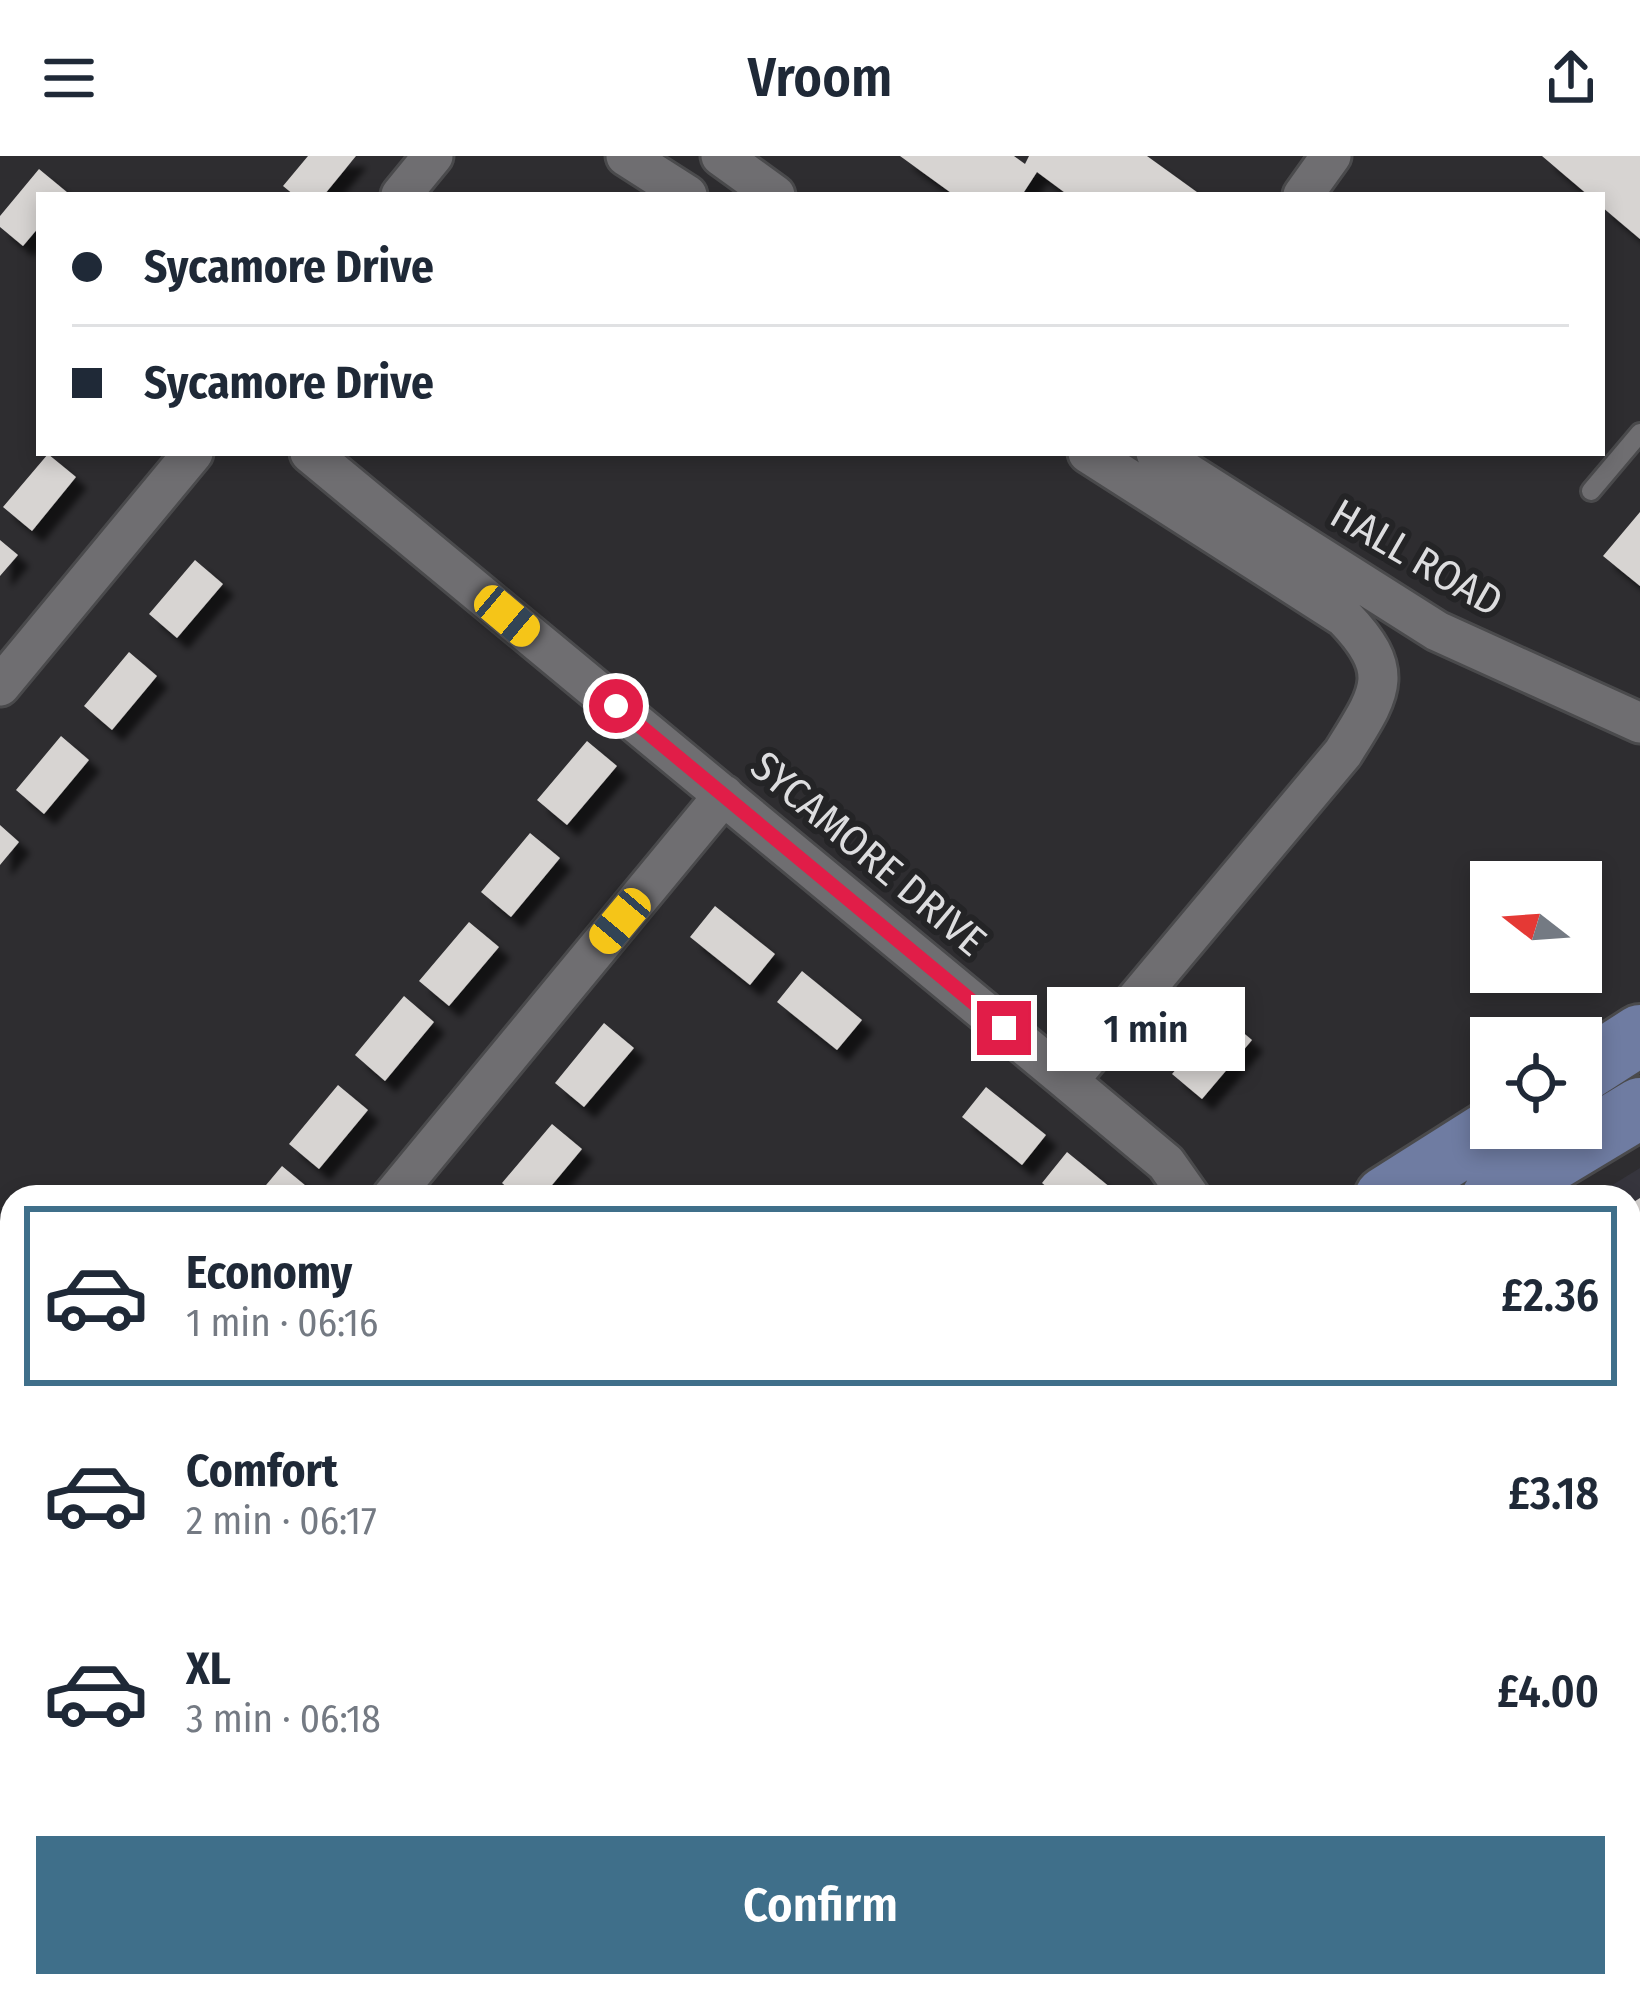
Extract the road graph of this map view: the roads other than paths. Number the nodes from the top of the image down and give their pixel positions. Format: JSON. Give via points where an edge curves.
{"nodes":[{"id":1,"x":433,"y":156,"type":"edge"},
{"id":2,"x":626,"y":156,"type":"edge"},
{"id":3,"x":721,"y":156,"type":"edge"},
{"id":4,"x":1326,"y":157,"type":"edge"},
{"id":5,"x":403,"y":192,"type":"edge"},
{"id":6,"x":682,"y":192,"type":"edge"},
{"id":7,"x":771,"y":192,"type":"edge"},
{"id":8,"x":1305,"y":192,"type":"edge"},
{"id":9,"x":1640,"y":433,"type":"edge"},
{"id":10,"x":191,"y":456,"type":"edge"},
{"id":11,"x":314,"y":456,"type":"edge"},
{"id":12,"x":1093,"y":456,"type":"edge"},
{"id":13,"x":1161,"y":456,"type":"edge"},
{"id":14,"x":1591,"y":491,"type":"dead end"},
{"id":15,"x":0,"y":686,"type":"edge"},
{"id":16,"x":1640,"y":723,"type":"edge"},
{"id":17,"x":724,"y":795,"type":"junction"},
{"id":18,"x":1640,"y":1036,"type":"edge"},
{"id":19,"x":1602,"y":1060,"type":"edge"},
{"id":20,"x":1068,"y":1081,"type":"junction"},
{"id":21,"x":1640,"y":1108,"type":"edge"},
{"id":22,"x":1470,"y":1143,"type":"edge"},
{"id":23,"x":402,"y":1185,"type":"edge"},
{"id":24,"x":1182,"y":1185,"type":"edge"},
{"id":25,"x":1404,"y":1185,"type":"edge"},
{"id":26,"x":1512,"y":1185,"type":"edge"}],
"edges":[{"from":1,"to":5,"type":"street"},
{"from":2,"to":6,"type":"street"},
{"from":3,"to":7,"type":"street"},
{"from":4,"to":8,"type":"street"},
{"from":9,"to":14,"type":"lane"},
{"from":10,"to":15,"type":"street"},
{"from":11,"to":17,"type":"street","name":"SYCAMORE DRIVE"},
{"from":12,"to":20,"type":"street","via":[[1343,617],[1371,644],[1381,671],[1375,702],[1343,752]]},
{"from":13,"to":16,"type":"street","name":"HALL ROAD","via":[[1437,631]]},
{"from":17,"to":20,"type":"street","name":"SYCAMORE DRIVE"},
{"from":17,"to":23,"type":"street"},
{"from":18,"to":19,"type":"main road"},
{"from":20,"to":24,"type":"street","name":"SYCAMORE DRIVE","via":[[1166,1162]]},
{"from":21,"to":26,"type":"main road"},
{"from":22,"to":25,"type":"main road"}]}
